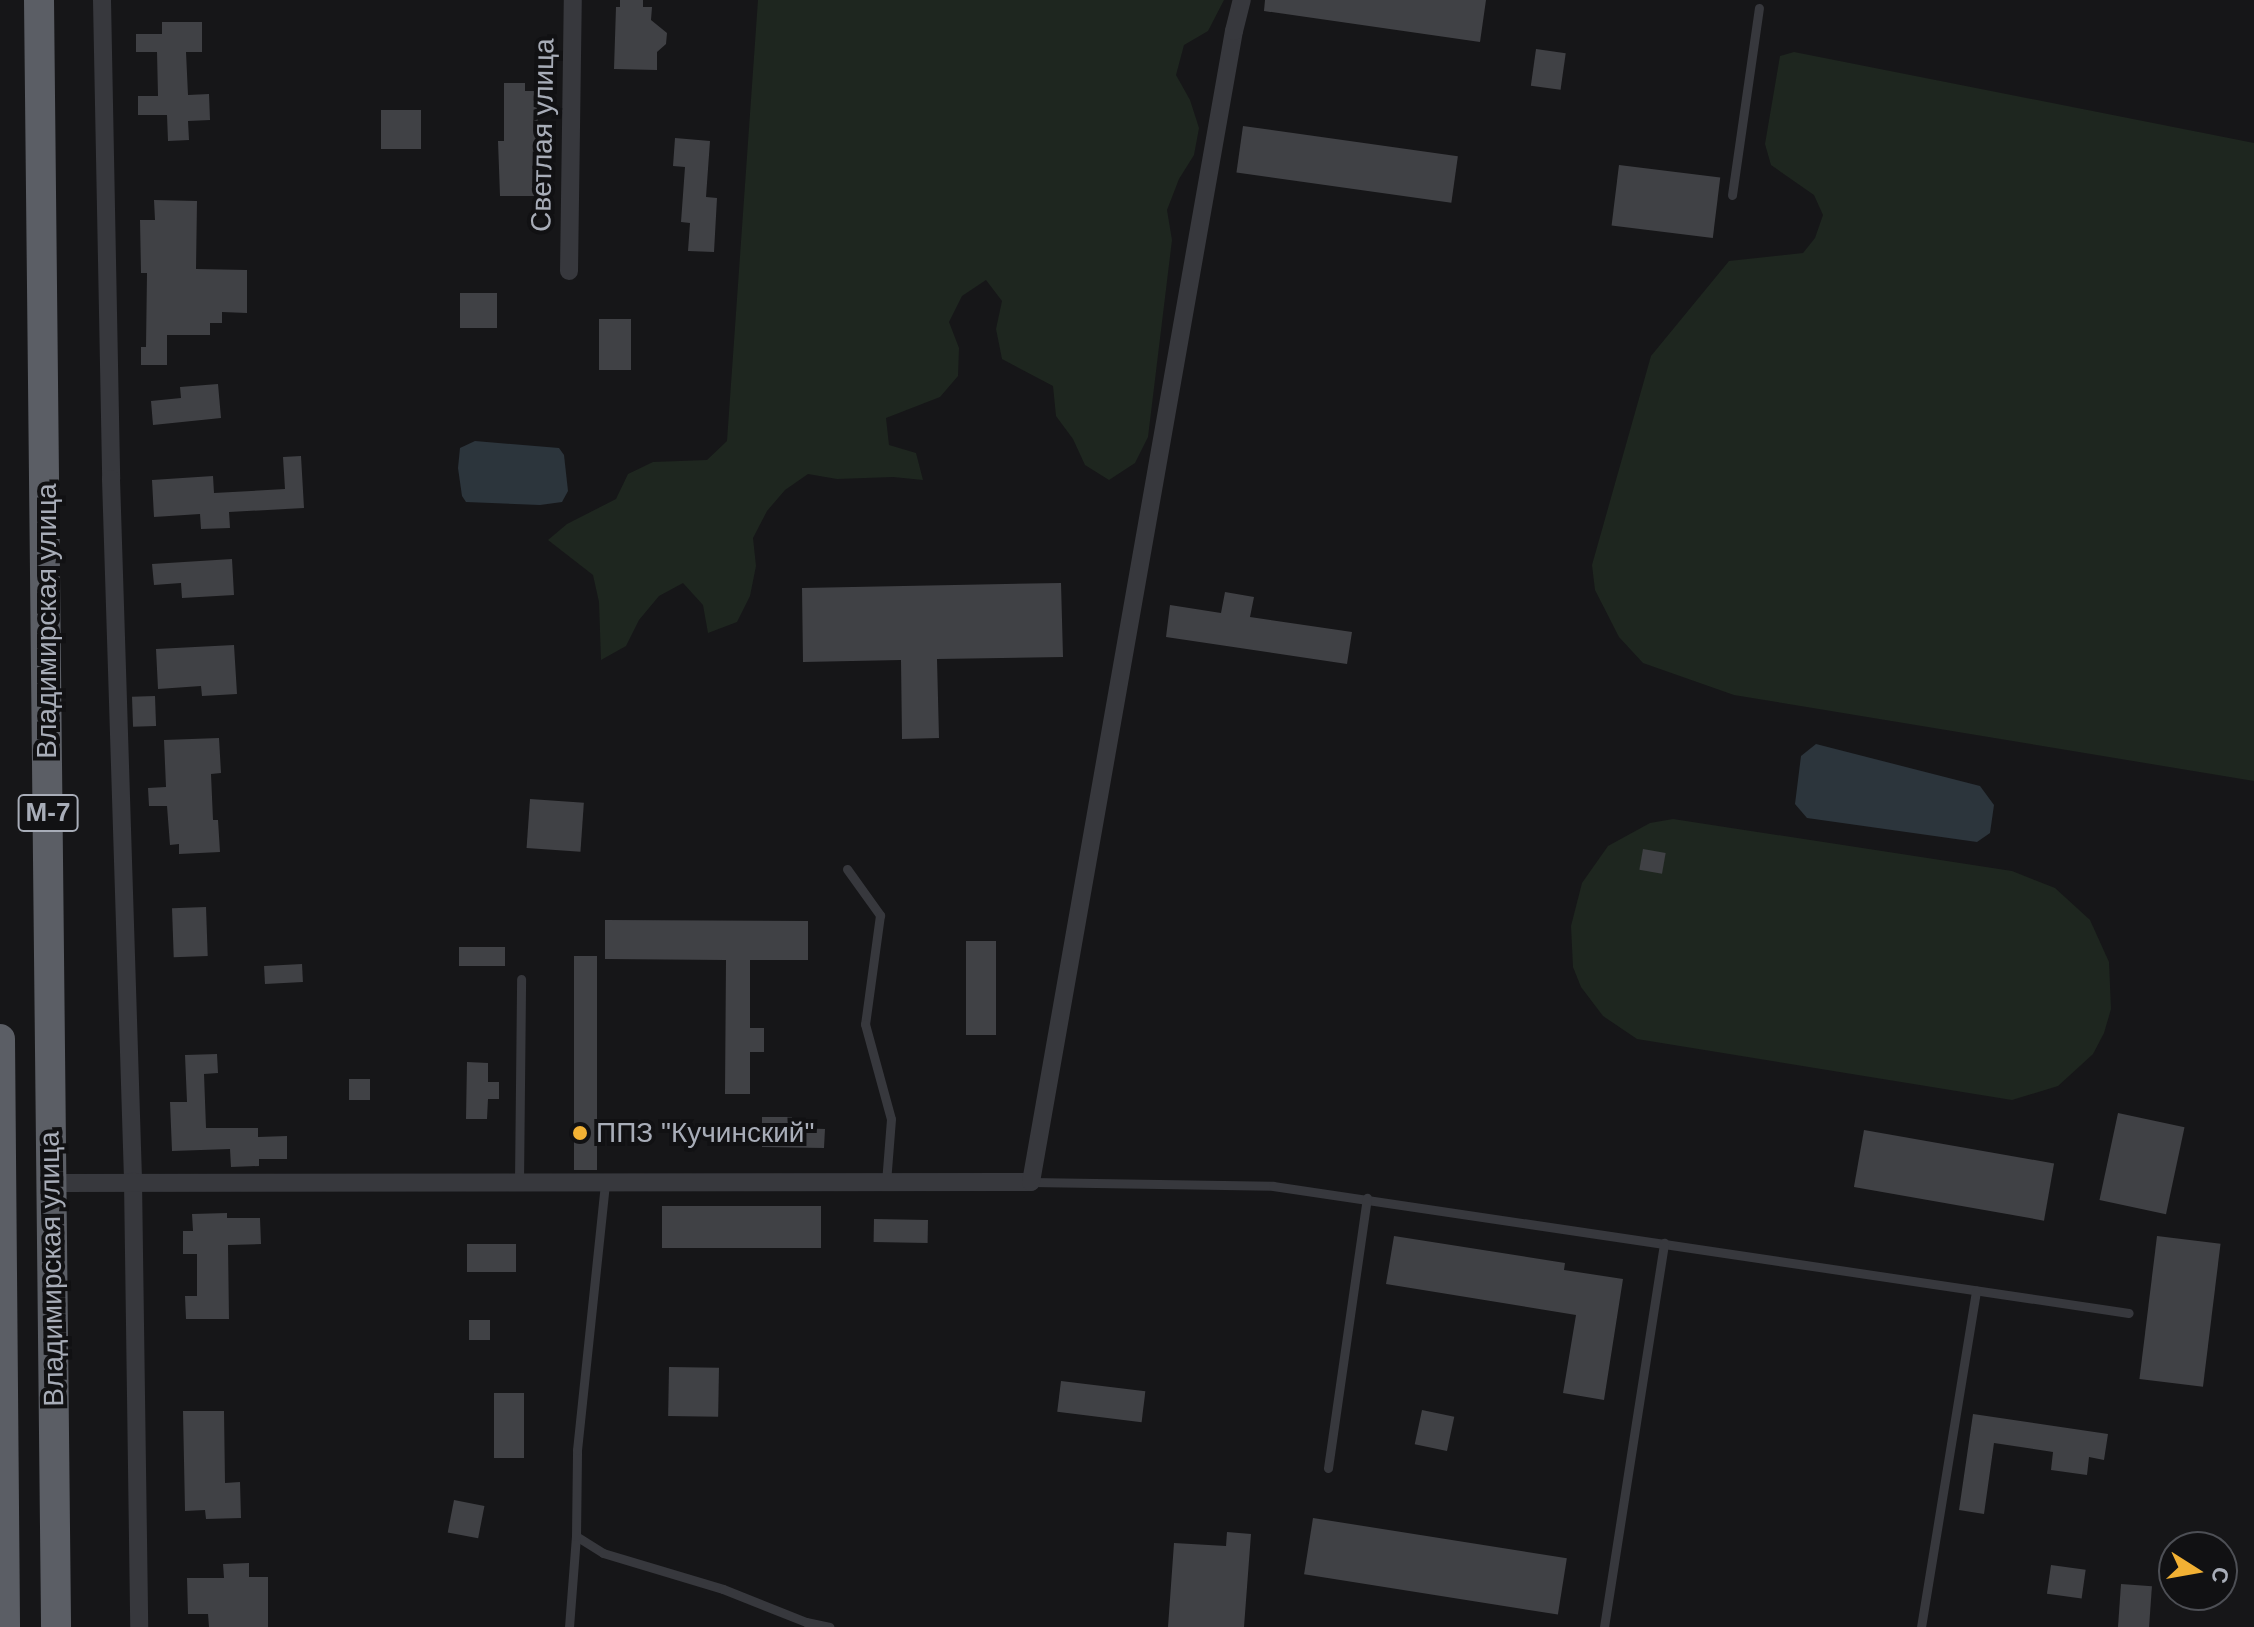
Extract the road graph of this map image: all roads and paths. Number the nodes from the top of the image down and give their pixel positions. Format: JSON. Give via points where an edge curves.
{"nodes":[{"id":1,"x":39,"y":0,"type":"edge"},
{"id":2,"x":102,"y":0,"type":"edge"},
{"id":3,"x":573,"y":0,"type":"edge"},
{"id":4,"x":1242,"y":0,"type":"edge"},
{"id":5,"x":1759,"y":8,"type":"dead end"},
{"id":6,"x":1732,"y":195,"type":"dead end"},
{"id":7,"x":569,"y":271,"type":"dead end"},
{"id":8,"x":847,"y":869,"type":"dead end"},
{"id":9,"x":521,"y":979,"type":"dead end"},
{"id":10,"x":0,"y":1039,"type":"edge"},
{"id":11,"x":133,"y":1181,"type":"junction"},
{"id":12,"x":519,"y":1181,"type":"junction"},
{"id":13,"x":605,"y":1182,"type":"junction"},
{"id":14,"x":886,"y":1182,"type":"junction"},
{"id":15,"x":1031,"y":1182,"type":"junction"},
{"id":16,"x":50,"y":1183,"type":"junction"},
{"id":17,"x":1367,"y":1198,"type":"junction"},
{"id":18,"x":1664,"y":1243,"type":"junction"},
{"id":19,"x":1976,"y":1290,"type":"junction"},
{"id":20,"x":2129,"y":1313,"type":"dead end"},
{"id":21,"x":1328,"y":1468,"type":"dead end"},
{"id":22,"x":576,"y":1536,"type":"junction"},
{"id":23,"x":5,"y":1627,"type":"edge"},
{"id":24,"x":56,"y":1627,"type":"edge"},
{"id":25,"x":139,"y":1627,"type":"edge"},
{"id":26,"x":569,"y":1627,"type":"edge"},
{"id":27,"x":829,"y":1627,"type":"edge"},
{"id":28,"x":1604,"y":1627,"type":"edge"},
{"id":29,"x":1921,"y":1627,"type":"edge"}],
"edges":[{"from":1,"to":16,"type":"highway","name":"Владимирская улица","number":"М-7"},
{"from":2,"to":11,"type":"street"},
{"from":3,"to":7,"type":"street","name":"Светлая улица"},
{"from":4,"to":15,"type":"street"},
{"from":5,"to":6,"type":"lane"},
{"from":8,"to":14,"type":"lane","via":[[880,915],[865,1024],[891,1119]]},
{"from":9,"to":12,"type":"lane"},
{"from":10,"to":23,"type":"highway","name":"Владимирская улица"},
{"from":11,"to":12,"type":"street"},
{"from":11,"to":16,"type":"street"},
{"from":11,"to":25,"type":"street"},
{"from":12,"to":13,"type":"street"},
{"from":13,"to":14,"type":"street"},
{"from":13,"to":22,"type":"lane","via":[[577,1450]]},
{"from":14,"to":15,"type":"street"},
{"from":15,"to":17,"type":"lane","via":[[1235,1183]]},
{"from":16,"to":24,"type":"highway","name":"Владимирская улица","number":"М-7"},
{"from":17,"to":18,"type":"lane"},
{"from":17,"to":21,"type":"lane"},
{"from":18,"to":19,"type":"lane"},
{"from":18,"to":28,"type":"lane"},
{"from":19,"to":20,"type":"lane"},
{"from":19,"to":29,"type":"lane"},
{"from":22,"to":26,"type":"lane"},
{"from":22,"to":27,"type":"lane","via":[[603,1553]]}]}
